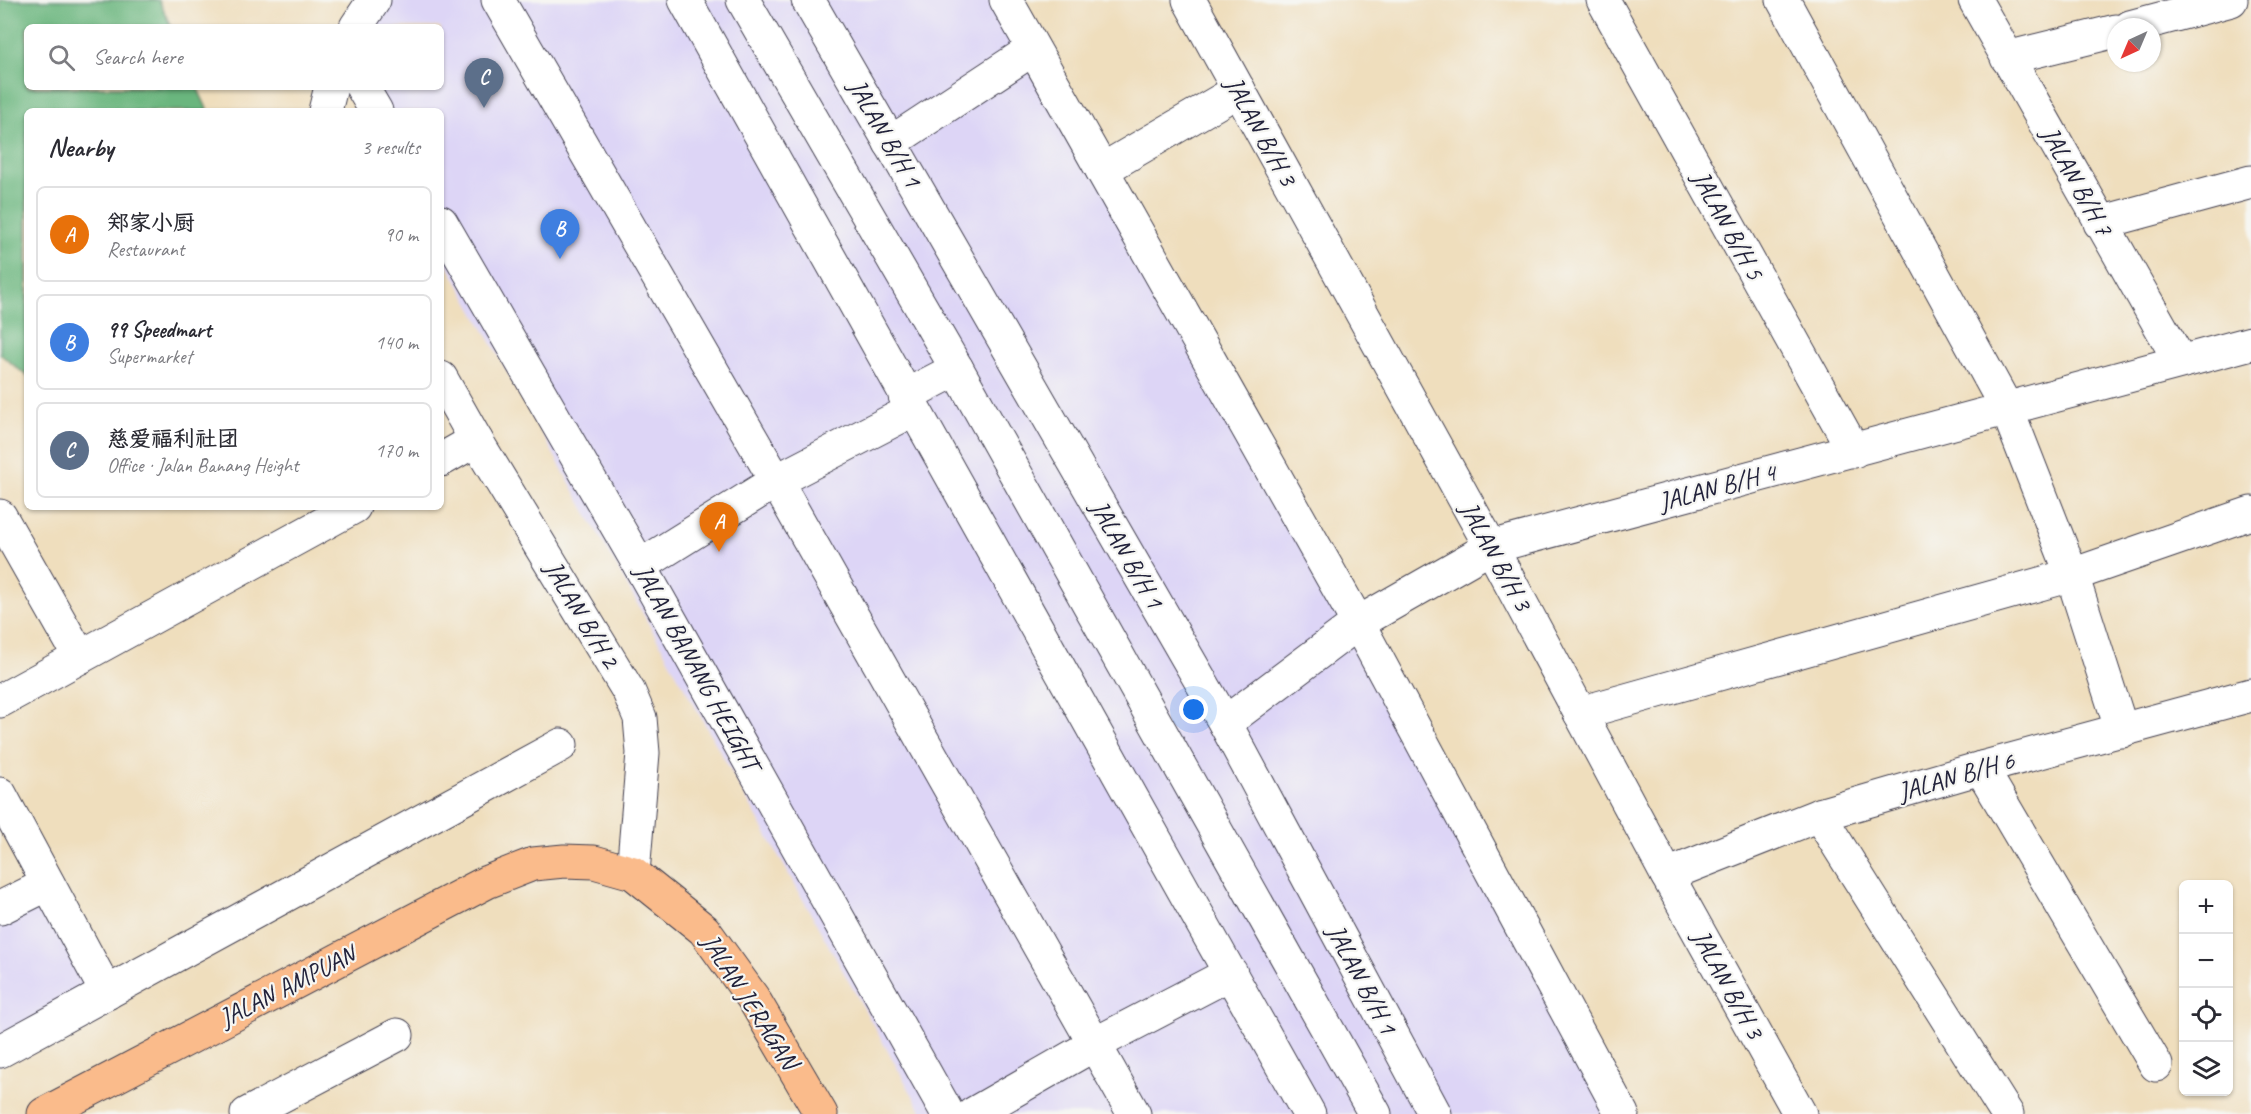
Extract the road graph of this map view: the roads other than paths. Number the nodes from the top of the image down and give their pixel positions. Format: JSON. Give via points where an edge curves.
{"nodes":[{"id":1,"x":374,"y":0,"type":"edge"},
{"id":2,"x":498,"y":0,"type":"edge"},
{"id":3,"x":685,"y":0,"type":"edge"},
{"id":4,"x":743,"y":0,"type":"edge"},
{"id":5,"x":808,"y":0,"type":"edge"},
{"id":6,"x":1006,"y":0,"type":"edge"},
{"id":7,"x":1189,"y":0,"type":"edge"},
{"id":8,"x":1602,"y":0,"type":"edge"},
{"id":9,"x":1783,"y":0,"type":"edge"},
{"id":10,"x":1975,"y":0,"type":"edge"},
{"id":11,"x":2231,"y":0,"type":"edge"},
{"id":12,"x":2186,"y":6,"type":"edge"},
{"id":13,"x":2154,"y":18,"type":"edge"},
{"id":14,"x":358,"y":24,"type":"edge"},
{"id":15,"x":2107,"y":33,"type":"edge"},
{"id":16,"x":1033,"y":49,"type":"junction"},
{"id":17,"x":2007,"y":58,"type":"junction"},
{"id":18,"x":330,"y":90,"type":"edge"},
{"id":19,"x":364,"y":90,"type":"edge"},
{"id":20,"x":1239,"y":90,"type":"junction"},
{"id":21,"x":326,"y":108,"type":"edge"},
{"id":22,"x":374,"y":108,"type":"edge"},
{"id":23,"x":890,"y":143,"type":"junction"},
{"id":24,"x":1102,"y":170,"type":"junction"},
{"id":25,"x":2251,"y":182,"type":"edge"},
{"id":26,"x":2100,"y":223,"type":"junction"},
{"id":27,"x":444,"y":227,"type":"edge"},
{"id":28,"x":2251,"y":343,"type":"edge"},
{"id":29,"x":2180,"y":361,"type":"junction"},
{"id":30,"x":957,"y":369,"type":"junction"},
{"id":31,"x":444,"y":383,"type":"edge"},
{"id":32,"x":909,"y":403,"type":"junction"},
{"id":33,"x":2007,"y":409,"type":"junction"},
{"id":34,"x":476,"y":440,"type":"junction"},
{"id":35,"x":1854,"y":451,"type":"junction"},
{"id":36,"x":444,"y":458,"type":"edge"},
{"id":37,"x":776,"y":481,"type":"junction"},
{"id":38,"x":349,"y":510,"type":"edge"},
{"id":39,"x":2251,"y":513,"type":"edge"},
{"id":40,"x":0,"y":516,"type":"edge"},
{"id":41,"x":1491,"y":547,"type":"junction"},
{"id":42,"x":640,"y":566,"type":"junction"},
{"id":43,"x":2072,"y":575,"type":"junction"},
{"id":44,"x":1359,"y":623,"type":"junction"},
{"id":45,"x":80,"y":657,"type":"junction"},
{"id":46,"x":2251,"y":695,"type":"edge"},
{"id":47,"x":0,"y":701,"type":"edge"},
{"id":48,"x":1580,"y":713,"type":"junction"},
{"id":49,"x":1225,"y":723,"type":"junction"},
{"id":50,"x":2122,"y":731,"type":"junction"},
{"id":51,"x":561,"y":745,"type":"dead end"},
{"id":52,"x":1981,"y":768,"type":"junction"},
{"id":53,"x":0,"y":794,"type":"edge"},
{"id":54,"x":1819,"y":815,"type":"junction"},
{"id":55,"x":533,"y":864,"type":"joint"},
{"id":56,"x":633,"y":873,"type":"junction"},
{"id":57,"x":1667,"y":875,"type":"junction"},
{"id":58,"x":48,"y":884,"type":"junction"},
{"id":59,"x":0,"y":908,"type":"edge"},
{"id":60,"x":1231,"y":973,"type":"junction"},
{"id":61,"x":107,"y":993,"type":"junction"},
{"id":62,"x":397,"y":1035,"type":"dead end"},
{"id":63,"x":1095,"y":1044,"type":"junction"},
{"id":64,"x":0,"y":1051,"type":"edge"},
{"id":65,"x":2156,"y":1065,"type":"dead end"},
{"id":66,"x":44,"y":1114,"type":"edge"},
{"id":67,"x":247,"y":1114,"type":"edge"},
{"id":68,"x":821,"y":1114,"type":"edge"},
{"id":69,"x":948,"y":1114,"type":"edge"},
{"id":70,"x":973,"y":1114,"type":"edge"},
{"id":71,"x":1134,"y":1114,"type":"edge"},
{"id":72,"x":1309,"y":1114,"type":"edge"},
{"id":73,"x":1375,"y":1114,"type":"edge"},
{"id":74,"x":1435,"y":1114,"type":"edge"},
{"id":75,"x":1622,"y":1114,"type":"edge"},
{"id":76,"x":1800,"y":1114,"type":"edge"},
{"id":77,"x":2007,"y":1114,"type":"edge"}],
"edges":[{"from":1,"to":14,"type":"street"},
{"from":2,"to":37,"type":"street"},
{"from":3,"to":32,"type":"street"},
{"from":4,"to":30,"type":"street"},
{"from":5,"to":23,"type":"street","name":"JALAN B/H 1"},
{"from":6,"to":16,"type":"street"},
{"from":7,"to":20,"type":"street","name":"JALAN B/H 3"},
{"from":8,"to":35,"type":"street","name":"JALAN B/H 5"},
{"from":9,"to":33,"type":"street"},
{"from":10,"to":17,"type":"street","name":"JALAN B/H 7"},
{"from":11,"to":12,"type":"street"},
{"from":12,"to":13,"type":"street"},
{"from":15,"to":17,"type":"street"},
{"from":16,"to":23,"type":"street"},
{"from":16,"to":24,"type":"street"},
{"from":17,"to":26,"type":"street","name":"JALAN B/H 7"},
{"from":18,"to":21,"type":"street"},
{"from":19,"to":22,"type":"street"},
{"from":20,"to":24,"type":"street"},
{"from":20,"to":41,"type":"street","name":"JALAN B/H 3"},
{"from":23,"to":49,"type":"street","name":"JALAN B/H 1"},
{"from":24,"to":44,"type":"street"},
{"from":25,"to":26,"type":"street"},
{"from":26,"to":29,"type":"street","name":"JALAN B/H 7"},
{"from":27,"to":42,"type":"street","name":"JALAN BANANG HEIGHT"},
{"from":28,"to":29,"type":"street","name":"JALAN B/H 4"},
{"from":29,"to":33,"type":"street","name":"JALAN B/H 4"},
{"from":30,"to":32,"type":"street"},
{"from":30,"to":73,"type":"street"},
{"from":31,"to":34,"type":"street","name":"JALAN B/H 2"},
{"from":32,"to":37,"type":"street"},
{"from":32,"to":60,"type":"street"},
{"from":33,"to":35,"type":"street","name":"JALAN B/H 4"},
{"from":33,"to":43,"type":"street"},
{"from":34,"to":36,"type":"street"},
{"from":34,"to":56,"type":"street","name":"JALAN B/H 2","via":[[629,692],[640,718],[643,753]]},
{"from":35,"to":41,"type":"street","name":"JALAN B/H 4"},
{"from":37,"to":42,"type":"street"},
{"from":37,"to":63,"type":"street"},
{"from":38,"to":45,"type":"street"},
{"from":39,"to":43,"type":"street"},
{"from":40,"to":45,"type":"street"},
{"from":41,"to":44,"type":"street","name":"JALAN B/H 4"},
{"from":41,"to":48,"type":"street","name":"JALAN B/H 3"},
{"from":42,"to":69,"type":"street","name":"JALAN BANANG HEIGHT"},
{"from":43,"to":48,"type":"street"},
{"from":43,"to":50,"type":"street"},
{"from":44,"to":49,"type":"street","name":"JALAN B/H 4"},
{"from":44,"to":75,"type":"street"},
{"from":45,"to":47,"type":"street"},
{"from":46,"to":50,"type":"street","name":"JALAN B/H 6"},
{"from":48,"to":57,"type":"street","name":"JALAN B/H 3"},
{"from":49,"to":74,"type":"street","name":"JALAN B/H 1"},
{"from":50,"to":52,"type":"street","name":"JALAN B/H 6"},
{"from":51,"to":61,"type":"street"},
{"from":52,"to":54,"type":"street","name":"JALAN B/H 6"},
{"from":52,"to":65,"type":"street"},
{"from":53,"to":58,"type":"street"},
{"from":54,"to":57,"type":"street","name":"JALAN B/H 6"},
{"from":54,"to":77,"type":"street"},
{"from":55,"to":56,"type":"main road","name":"JALAN JERAGAN","via":[[594,862]]},
{"from":55,"to":66,"type":"main road","name":"JALAN AMPUAN","via":[[487,882]]},
{"from":56,"to":68,"type":"main road","name":"JALAN JERAGAN","via":[[704,930],[753,998]]},
{"from":57,"to":76,"type":"street","name":"JALAN B/H 3"},
{"from":58,"to":59,"type":"street"},
{"from":58,"to":61,"type":"street"},
{"from":60,"to":63,"type":"street"},
{"from":60,"to":72,"type":"street"},
{"from":61,"to":64,"type":"street"},
{"from":62,"to":67,"type":"street"},
{"from":63,"to":70,"type":"street"},
{"from":63,"to":71,"type":"street"}]}
